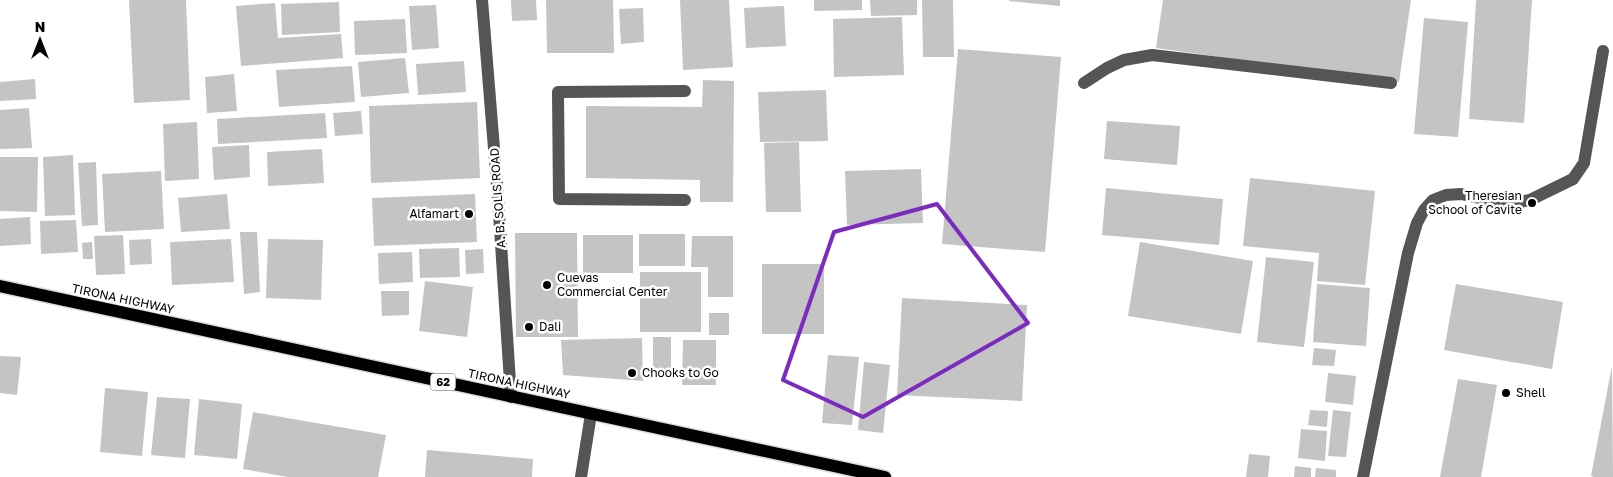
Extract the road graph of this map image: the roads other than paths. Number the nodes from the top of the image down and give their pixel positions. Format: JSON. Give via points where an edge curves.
{"nodes":[{"id":1,"x":482,"y":0,"type":"edge"},
{"id":2,"x":1603,"y":51,"type":"dead end"},
{"id":3,"x":1084,"y":83,"type":"dead end"},
{"id":4,"x":1391,"y":83,"type":"dead end"},
{"id":5,"x":685,"y":91,"type":"dead end"},
{"id":6,"x":685,"y":200,"type":"dead end"},
{"id":7,"x":0,"y":286,"type":"edge"},
{"id":8,"x":511,"y":396,"type":"junction"},
{"id":9,"x":591,"y":414,"type":"junction"},
{"id":10,"x":581,"y":477,"type":"edge"},
{"id":11,"x":885,"y":477,"type":"edge"},
{"id":12,"x":1363,"y":477,"type":"edge"}],
"edges":[{"from":1,"to":8,"type":"street","name":"A. B. SOLIS ROAD"},
{"from":2,"to":12,"type":"street","via":[[1584,163],[1573,179],[1530,200],[1498,202],[1460,194],[1446,195],[1433,200],[1424,210],[1408,253]]},
{"from":3,"to":4,"type":"street","via":[[1124,60],[1152,55]]},
{"from":5,"to":6,"type":"street","via":[[558,92],[559,198]]},
{"from":7,"to":8,"type":"main road","name":"TIRONA HIGHWAY","number":"62"},
{"from":8,"to":9,"type":"main road","name":"TIRONA HIGHWAY","number":"62"},
{"from":9,"to":10,"type":"street"},
{"from":9,"to":11,"type":"main road","name":"TIRONA HIGHWAY","number":"62"}]}
